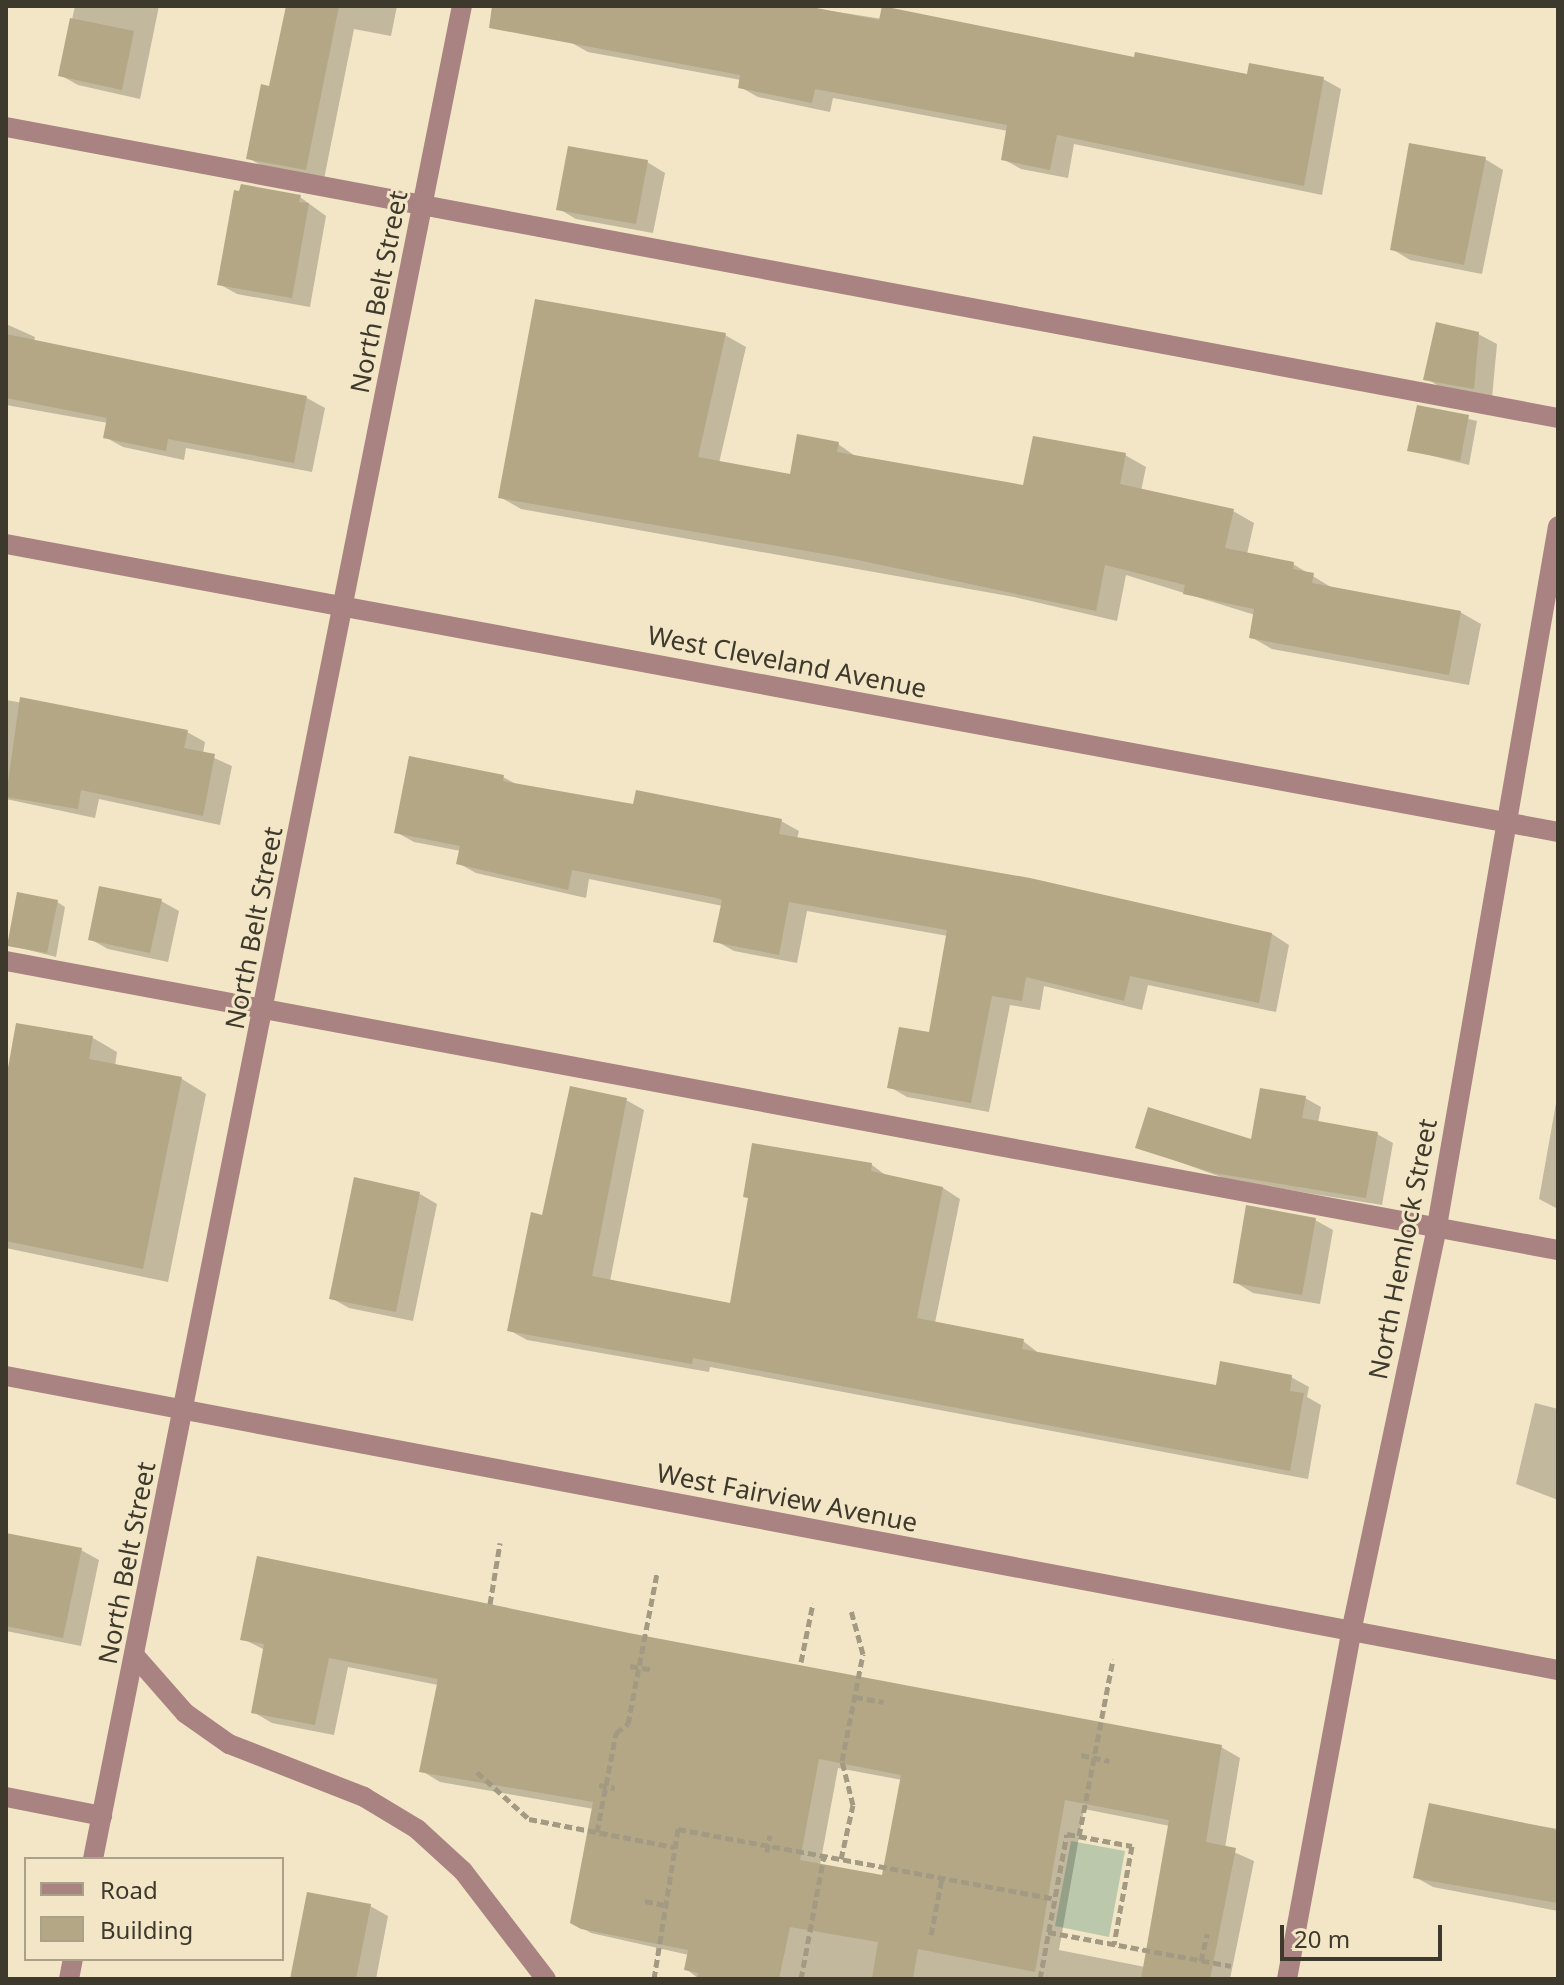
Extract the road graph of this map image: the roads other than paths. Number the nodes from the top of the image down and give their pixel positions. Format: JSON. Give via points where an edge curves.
{"nodes":[{"id":1,"x":462,"y":6,"type":"edge"},
{"id":2,"x":6,"y":127,"type":"edge"},
{"id":3,"x":422,"y":207,"type":"junction"},
{"id":4,"x":1558,"y":418,"type":"edge"},
{"id":5,"x":1558,"y":526,"type":"edge"},
{"id":6,"x":6,"y":544,"type":"edge"},
{"id":7,"x":344,"y":606,"type":"junction"},
{"id":8,"x":1508,"y":823,"type":"junction"},
{"id":9,"x":1558,"y":832,"type":"edge"},
{"id":10,"x":6,"y":961,"type":"edge"},
{"id":11,"x":264,"y":1009,"type":"junction"},
{"id":12,"x":1437,"y":1226,"type":"junction"},
{"id":13,"x":1558,"y":1250,"type":"edge"},
{"id":14,"x":6,"y":1376,"type":"edge"},
{"id":15,"x":184,"y":1410,"type":"junction"},
{"id":16,"x":1351,"y":1632,"type":"junction"},
{"id":17,"x":135,"y":1656,"type":"junction"},
{"id":18,"x":1558,"y":1670,"type":"edge"},
{"id":19,"x":6,"y":1797,"type":"edge"},
{"id":20,"x":102,"y":1816,"type":"junction"},
{"id":21,"x":93,"y":1857,"type":"edge"},
{"id":22,"x":546,"y":1979,"type":"edge"},
{"id":23,"x":1287,"y":1979,"type":"edge"}],
"edges":[{"from":1,"to":3,"type":"street","name":"North Belt Street"},
{"from":2,"to":3,"type":"street"},
{"from":3,"to":4,"type":"street"},
{"from":3,"to":7,"type":"street","name":"North Belt Street"},
{"from":5,"to":8,"type":"street","name":"North Hemlock Street"},
{"from":6,"to":7,"type":"street","name":"West Cleveland Avenue"},
{"from":7,"to":8,"type":"street","name":"West Cleveland Avenue"},
{"from":7,"to":11,"type":"street","name":"North Belt Street"},
{"from":8,"to":9,"type":"street","name":"West Cleveland Avenue"},
{"from":8,"to":12,"type":"street","name":"North Hemlock Street"},
{"from":10,"to":11,"type":"street"},
{"from":11,"to":12,"type":"street"},
{"from":11,"to":15,"type":"street","name":"North Belt Street"},
{"from":12,"to":13,"type":"street"},
{"from":12,"to":16,"type":"street","name":"North Hemlock Street"},
{"from":14,"to":15,"type":"street","name":"West Fairview Avenue"},
{"from":15,"to":16,"type":"street","name":"West Fairview Avenue"},
{"from":15,"to":17,"type":"street","name":"North Belt Street"},
{"from":16,"to":18,"type":"street","name":"West Fairview Avenue"},
{"from":16,"to":23,"type":"street","name":"North Hemlock Street"},
{"from":17,"to":20,"type":"street","name":"North Belt Street"},
{"from":17,"to":22,"type":"street","via":[[185,1713],[229,1744],[364,1797],[417,1829],[463,1871]]},
{"from":19,"to":20,"type":"street"},
{"from":20,"to":21,"type":"street","name":"North Belt Street"}]}
